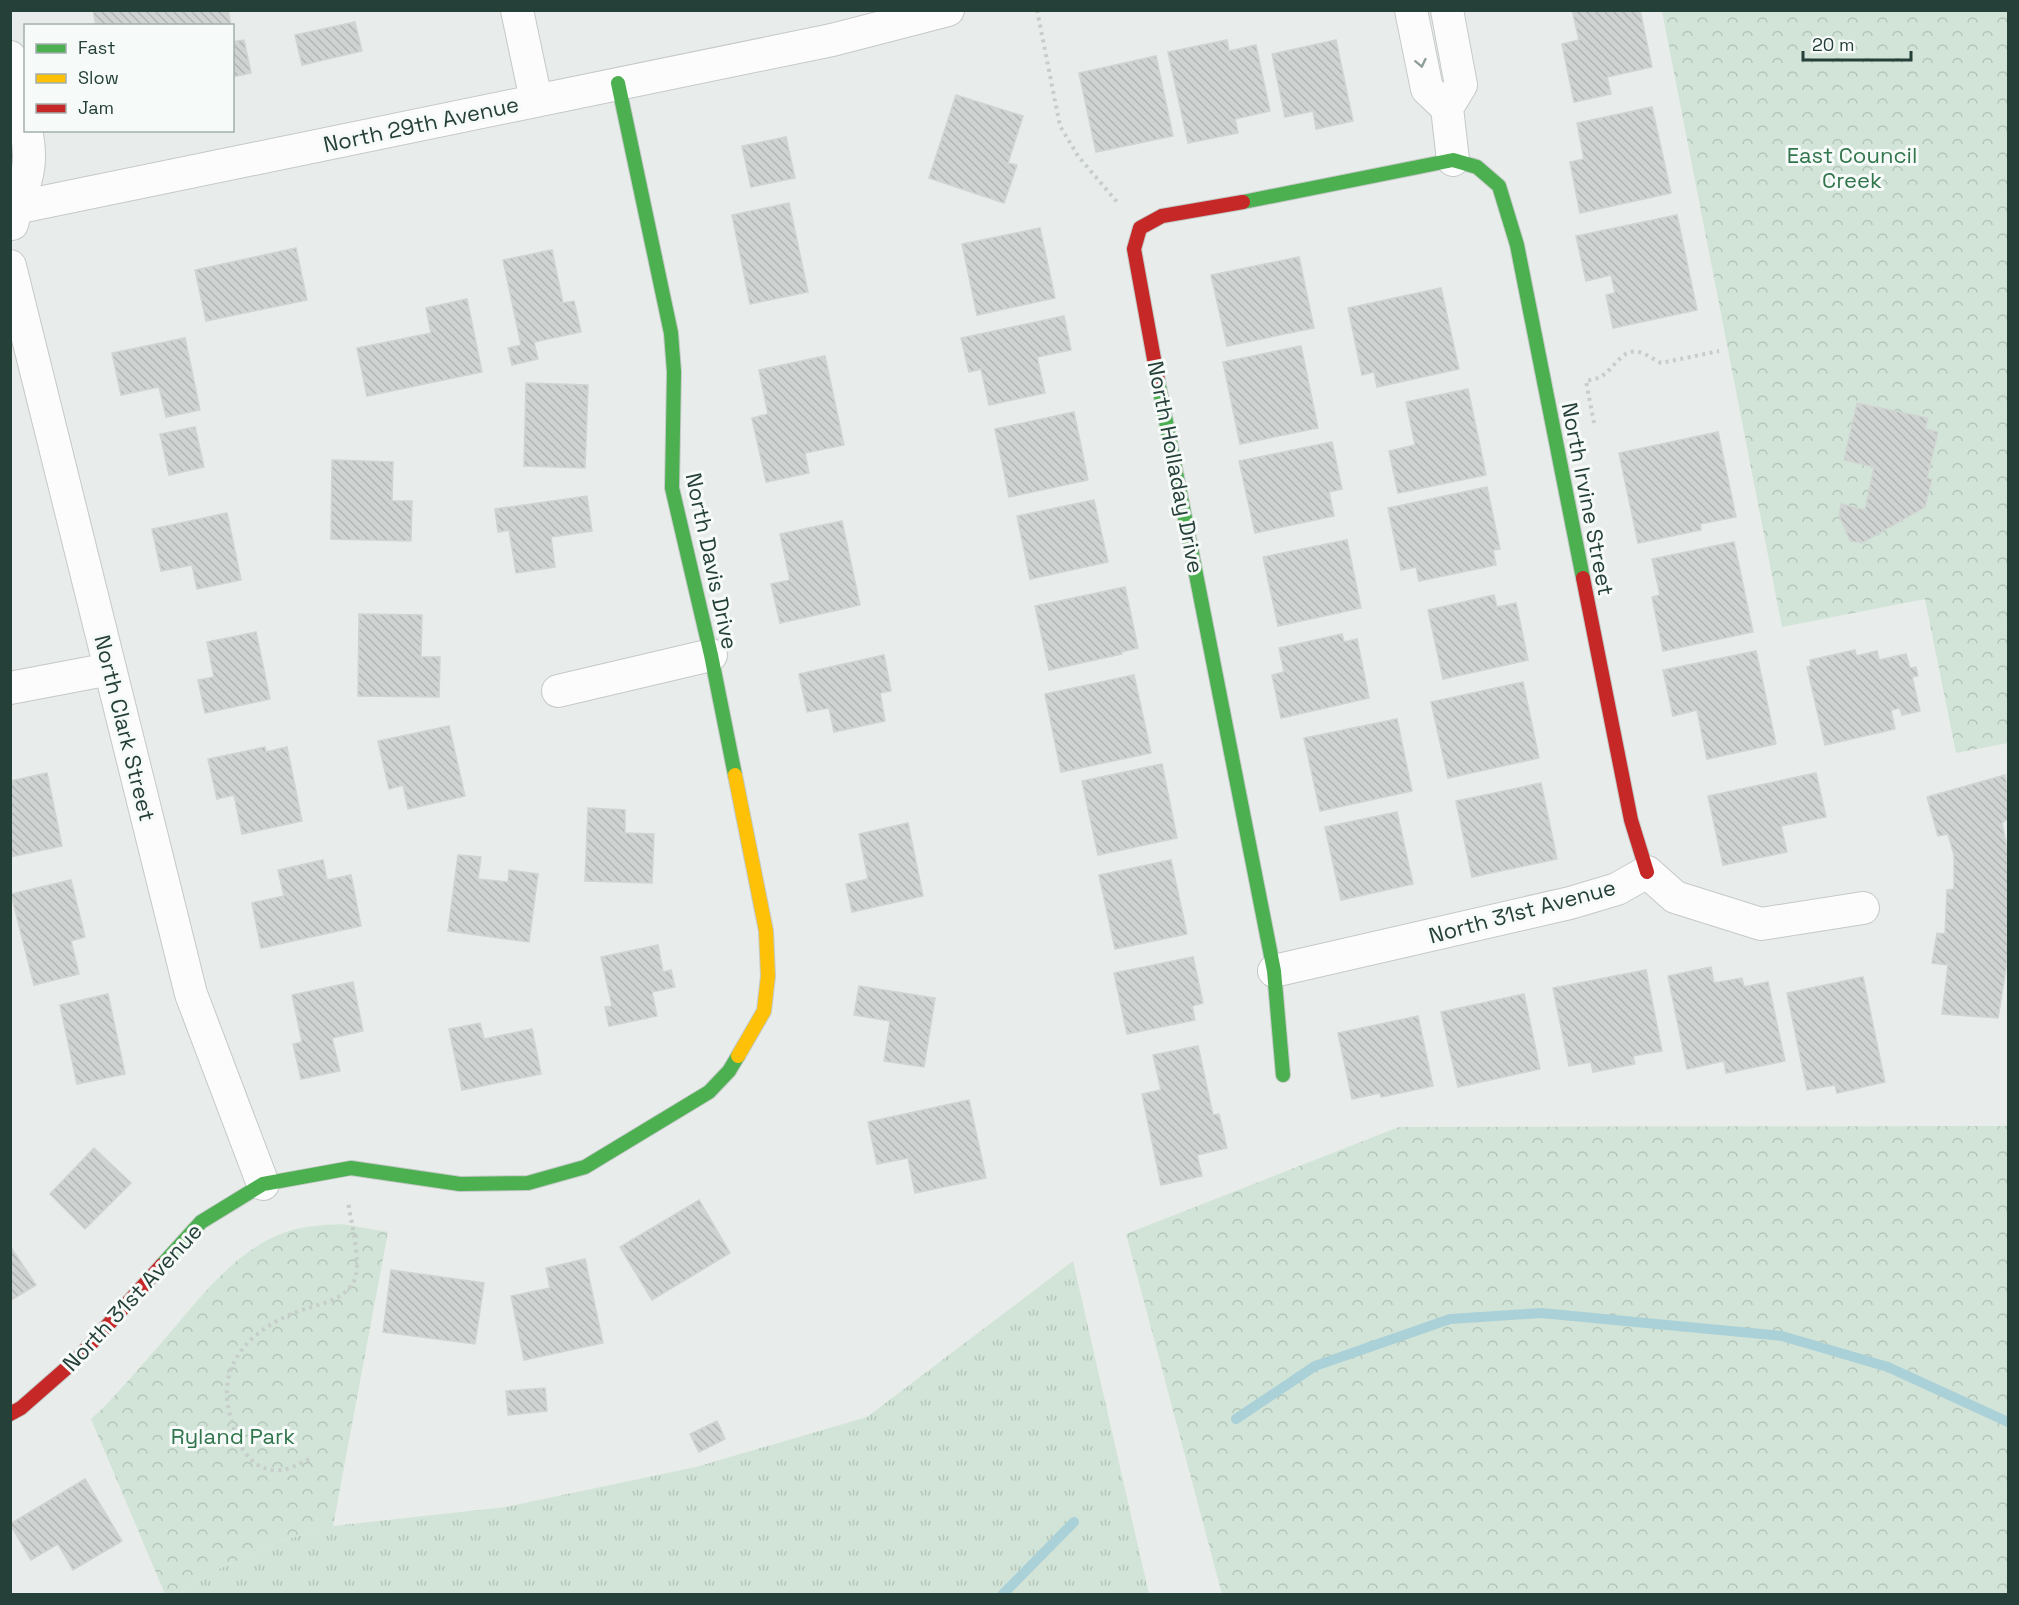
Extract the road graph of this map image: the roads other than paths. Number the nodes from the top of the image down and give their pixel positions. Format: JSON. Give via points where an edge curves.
{"nodes":[{"id":1,"x":517,"y":10,"type":"edge"},
{"id":2,"x":948,"y":10,"type":"edge"},
{"id":3,"x":1411,"y":10,"type":"edge"},
{"id":4,"x":1447,"y":10,"type":"edge"},
{"id":5,"x":10,"y":57,"type":"edge"},
{"id":6,"x":618,"y":83,"type":"junction"},
{"id":7,"x":536,"y":100,"type":"junction"},
{"id":8,"x":1447,"y":108,"type":"junction"},
{"id":9,"x":24,"y":120,"type":"edge"},
{"id":10,"x":27,"y":132,"type":"edge"},
{"id":11,"x":1453,"y":160,"type":"junction"},
{"id":12,"x":12,"y":215,"type":"edge"},
{"id":13,"x":10,"y":266,"type":"edge"},
{"id":14,"x":711,"y":655,"type":"junction"},
{"id":15,"x":110,"y":669,"type":"junction"},
{"id":16,"x":10,"y":688,"type":"edge"},
{"id":17,"x":558,"y":691,"type":"dead end"},
{"id":18,"x":1647,"y":872,"type":"junction"},
{"id":19,"x":1863,"y":908,"type":"dead end"},
{"id":20,"x":1274,"y":971,"type":"junction"},
{"id":21,"x":764,"y":1011,"type":"joint"},
{"id":22,"x":1283,"y":1075,"type":"dead end"},
{"id":23,"x":263,"y":1184,"type":"junction"},
{"id":24,"x":10,"y":1414,"type":"edge"}],
"edges":[{"from":1,"to":7,"type":"street"},
{"from":2,"to":6,"type":"street","name":"North 29th Avenue","via":[[832,40]]},
{"from":3,"to":8,"type":"street","one_way":true,"via":[[1427,90]]},
{"from":4,"to":8,"type":"street","via":[[1461,85]]},
{"from":5,"to":9,"type":"street"},
{"from":6,"to":7,"type":"street","name":"North 29th Avenue"},
{"from":6,"to":14,"type":"street","name":"North Davis Drive","via":[[671,333],[675,361],[672,488]]},
{"from":7,"to":12,"type":"street","name":"North 29th Avenue"},
{"from":8,"to":11,"type":"street"},
{"from":10,"to":12,"type":"street","via":[[28,174]]},
{"from":11,"to":18,"type":"street","name":"North Irvine Street","via":[[1477,168],[1499,186],[1517,245],[1626,797]]},
{"from":11,"to":20,"type":"street","name":"North Holladay Drive","via":[[1162,216],[1140,228],[1134,249]]},
{"from":13,"to":15,"type":"street","name":"North Clark Street"},
{"from":14,"to":17,"type":"street"},
{"from":14,"to":21,"type":"street","name":"North Davis Drive","via":[[766,931],[768,976]]},
{"from":15,"to":16,"type":"street"},
{"from":15,"to":23,"type":"street","name":"North Clark Street","via":[[191,994]]},
{"from":18,"to":19,"type":"street","via":[[1675,897],[1761,924]]},
{"from":18,"to":20,"type":"street","name":"North 31st Avenue","via":[[1617,889],[1570,903]]},
{"from":20,"to":22,"type":"street","name":"North Holladay Drive"},
{"from":21,"to":23,"type":"street","name":"North 31st Avenue","via":[[729,1071],[709,1092],[585,1167],[528,1183],[460,1184],[351,1168]]},
{"from":23,"to":24,"type":"street","name":"North 31st Avenue","via":[[201,1222],[78,1358]]}]}
